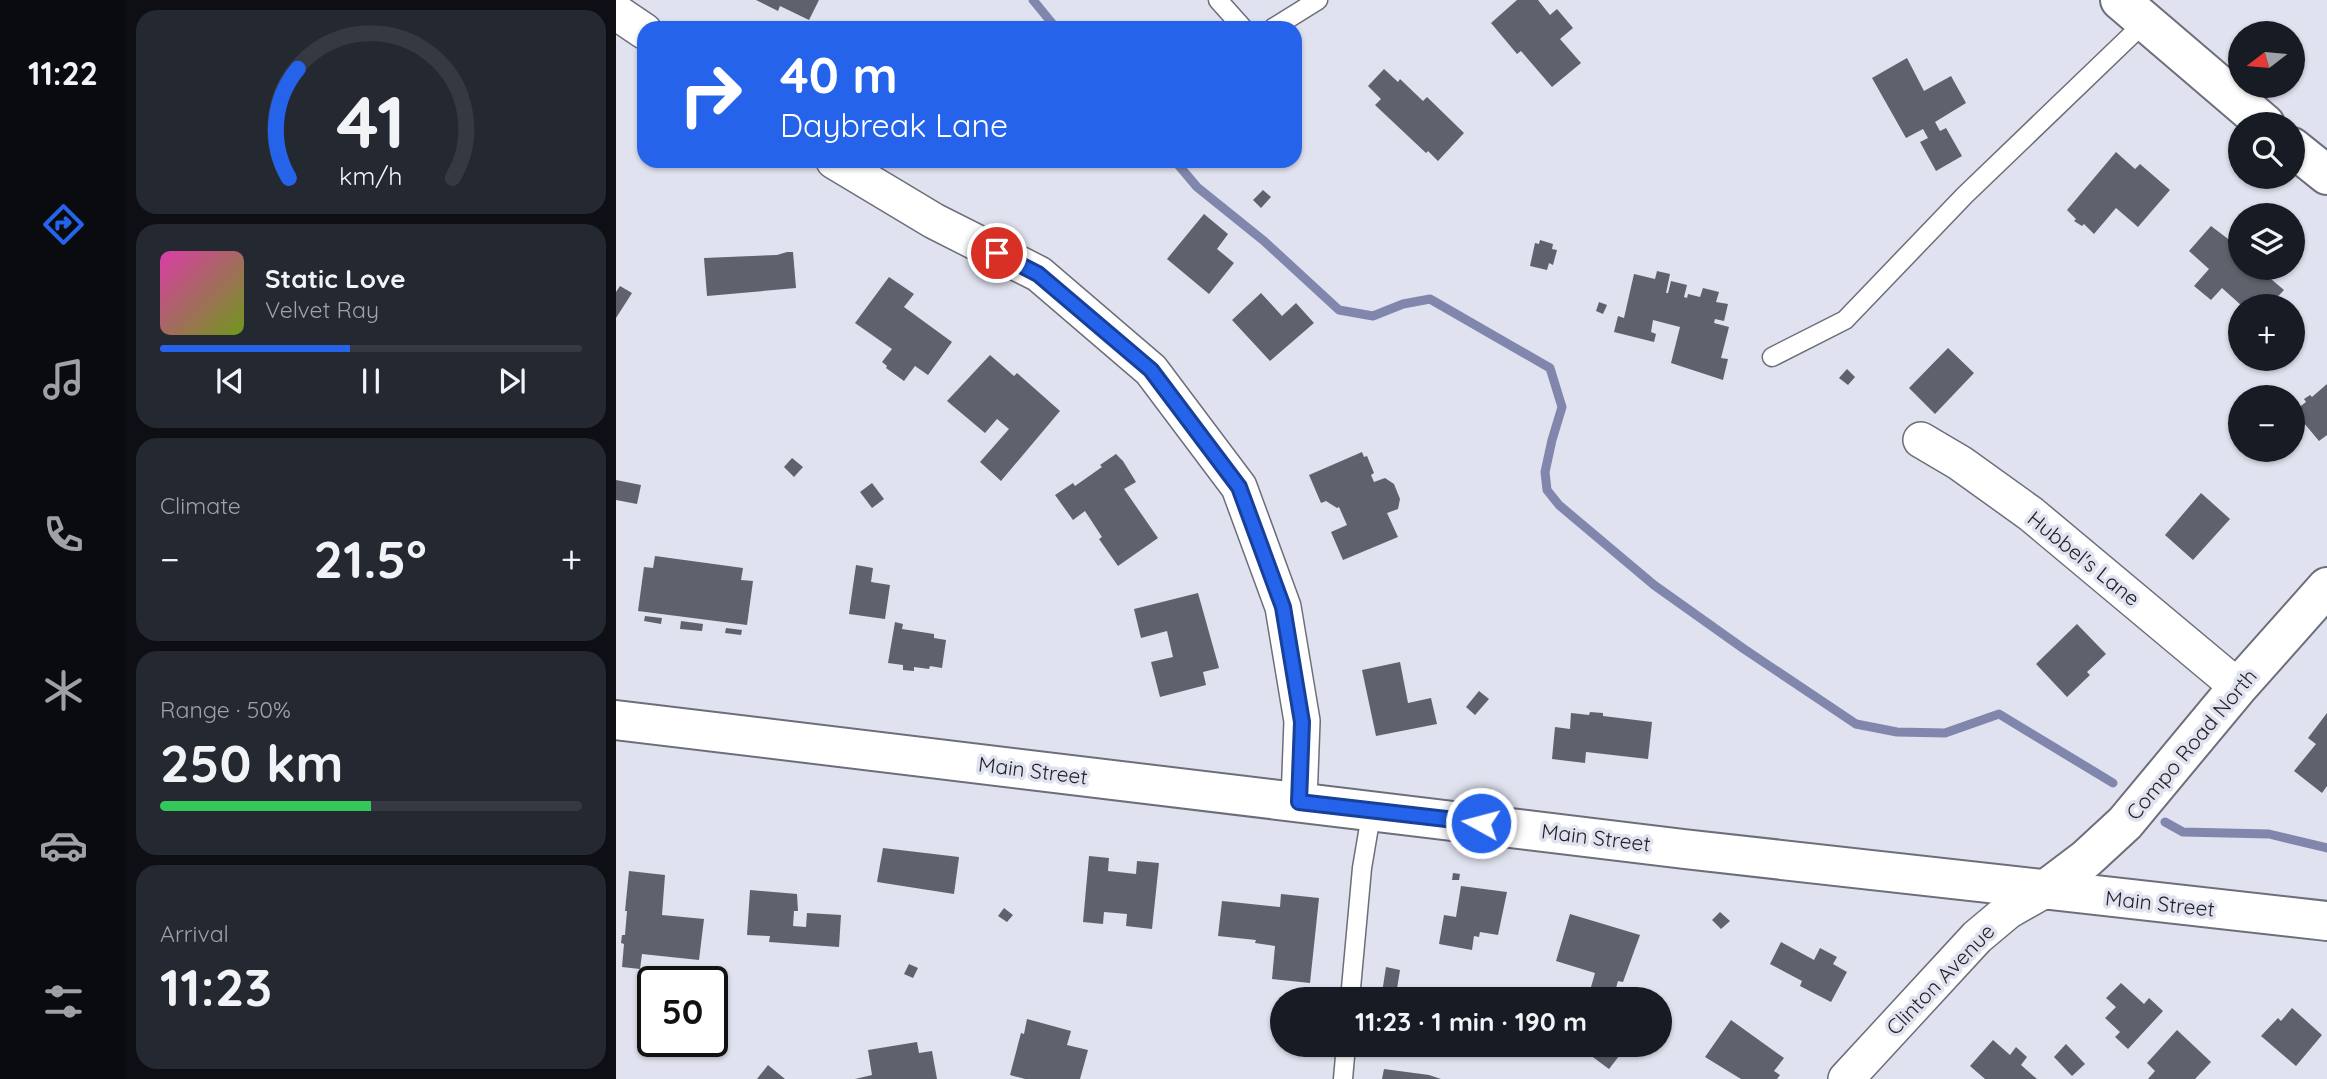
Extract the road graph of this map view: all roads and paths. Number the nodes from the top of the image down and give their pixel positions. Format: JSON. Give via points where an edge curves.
{"nodes":[{"id":1,"x":1218,"y":0,"type":"edge"},
{"id":2,"x":1318,"y":0,"type":"edge"},
{"id":3,"x":2133,"y":11,"type":"edge"},
{"id":4,"x":616,"y":12,"type":"edge"},
{"id":5,"x":1237,"y":21,"type":"edge"},
{"id":6,"x":1284,"y":21,"type":"edge"},
{"id":7,"x":637,"y":27,"type":"edge"},
{"id":8,"x":2251,"y":112,"type":"edge"},
{"id":9,"x":2305,"y":157,"type":"edge"},
{"id":10,"x":846,"y":168,"type":"edge"},
{"id":11,"x":2327,"y":175,"type":"edge"},
{"id":12,"x":1772,"y":357,"type":"dead end"},
{"id":13,"x":1921,"y":440,"type":"dead end"},
{"id":14,"x":2327,"y":587,"type":"edge"},
{"id":15,"x":2238,"y":687,"type":"junction"},
{"id":16,"x":616,"y":720,"type":"edge"},
{"id":17,"x":1299,"y":802,"type":"junction"},
{"id":18,"x":1372,"y":810,"type":"junction"},
{"id":19,"x":2045,"y":890,"type":"junction"},
{"id":20,"x":2327,"y":921,"type":"edge"},
{"id":21,"x":1351,"y":987,"type":"edge"},
{"id":22,"x":1345,"y":1057,"type":"edge"},
{"id":23,"x":1343,"y":1079,"type":"edge"},
{"id":24,"x":1846,"y":1079,"type":"edge"}],
"edges":[{"from":1,"to":5,"type":"lane"},
{"from":2,"to":6,"type":"lane"},
{"from":3,"to":8,"type":"main road"},
{"from":3,"to":12,"type":"lane","via":[[1844,320]]},
{"from":4,"to":7,"type":"street"},
{"from":9,"to":11,"type":"main road"},
{"from":10,"to":17,"type":"street","via":[[934,221],[1038,274],[1151,370],[1239,487],[1283,607],[1302,722]]},
{"from":13,"to":15,"type":"street","name":"Hubbel's Lane","via":[[2031,514]]},
{"from":14,"to":15,"type":"main road","name":"Compo Road North"},
{"from":15,"to":19,"type":"main road","name":"Compo Road North","via":[[2124,823]]},
{"from":16,"to":17,"type":"main road","name":"Main Street"},
{"from":17,"to":18,"type":"main road","name":"Main Street"},
{"from":18,"to":19,"type":"main road","name":"Main Street"},
{"from":18,"to":21,"type":"lane"},
{"from":19,"to":20,"type":"main road","name":"Main Street"},
{"from":19,"to":24,"type":"street","name":"Clinton Avenue","via":[[2008,911],[1977,937]]},
{"from":22,"to":23,"type":"lane"}]}
